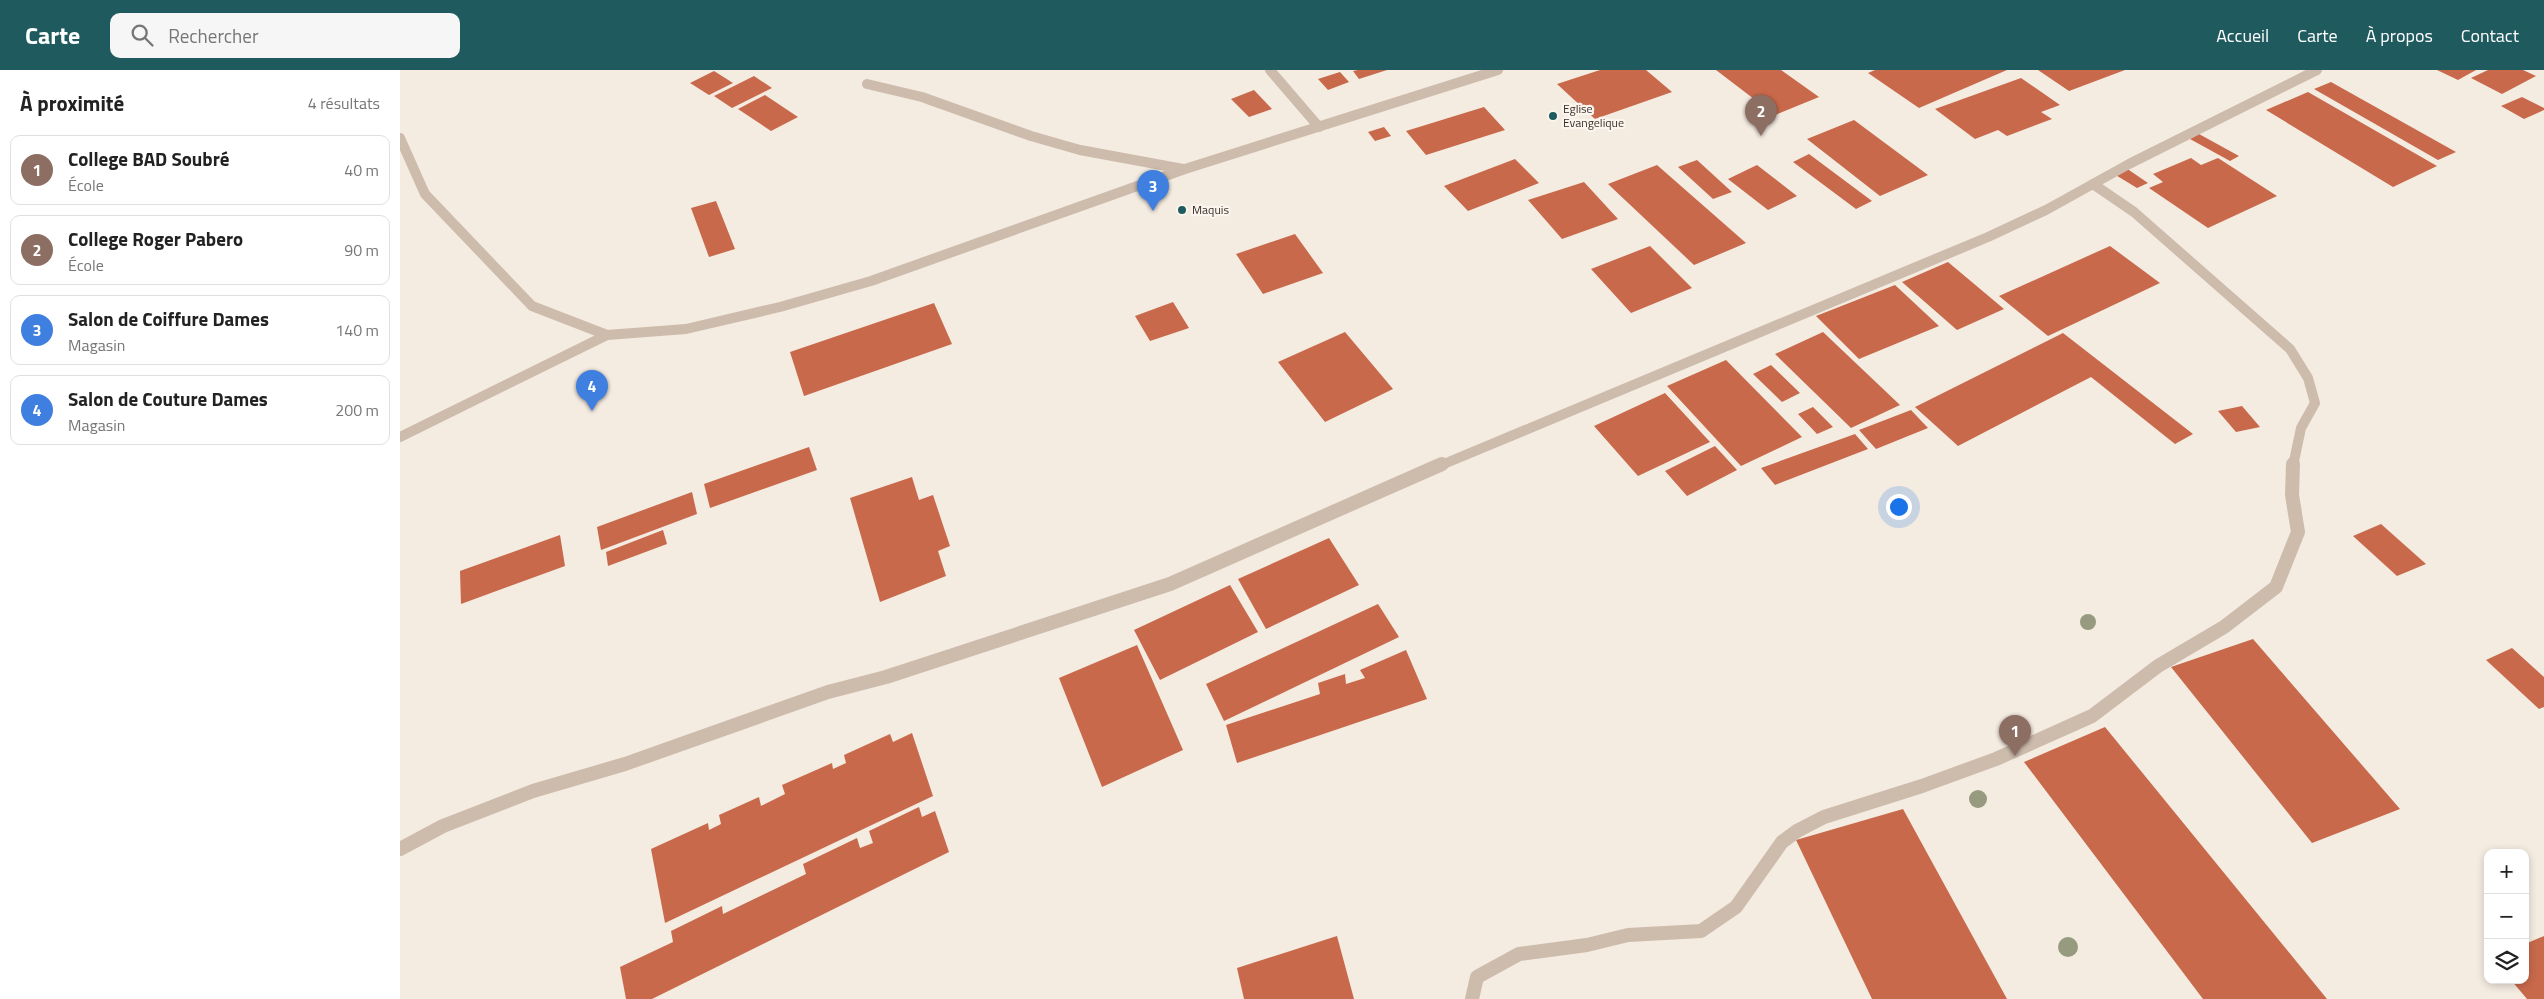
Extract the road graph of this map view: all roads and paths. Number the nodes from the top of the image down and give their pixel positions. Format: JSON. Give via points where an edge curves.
{"nodes":[{"id":1,"x":1270,"y":70,"type":"edge"},
{"id":2,"x":1498,"y":70,"type":"edge"},
{"id":3,"x":2317,"y":70,"type":"edge"},
{"id":4,"x":868,"y":84,"type":"dead end"},
{"id":5,"x":1318,"y":127,"type":"junction"},
{"id":6,"x":400,"y":138,"type":"edge"},
{"id":7,"x":1185,"y":169,"type":"junction"},
{"id":8,"x":2093,"y":184,"type":"junction"},
{"id":9,"x":607,"y":335,"type":"junction"},
{"id":10,"x":400,"y":437,"type":"edge"},
{"id":11,"x":400,"y":848,"type":"edge"},
{"id":12,"x":1472,"y":999,"type":"edge"}],
"edges":[{"from":1,"to":5,"type":"street"},
{"from":2,"to":5,"type":"street"},
{"from":3,"to":8,"type":"street"},
{"from":4,"to":7,"type":"street","via":[[922,98],[1080,150]]},
{"from":5,"to":7,"type":"street"},
{"from":6,"to":9,"type":"street","via":[[425,194],[532,306]]},
{"from":7,"to":9,"type":"street","via":[[871,282],[686,329]]},
{"from":8,"to":11,"type":"street","via":[[1988,237],[1407,479],[1170,584],[886,677],[828,692],[625,764],[533,792],[443,826]]},
{"from":8,"to":12,"type":"street","via":[[2134,212],[2256,317],[2290,349],[2308,378],[2315,403],[2301,428],[2293,458],[2292,494],[2298,532],[2276,587],[2224,627],[2158,666],[2092,716],[1996,759],[1824,817],[1797,831],[1782,842],[1736,907],[1702,931],[1628,935],[1587,945],[1519,954],[1477,977]]},
{"from":9,"to":10,"type":"street"}]}
